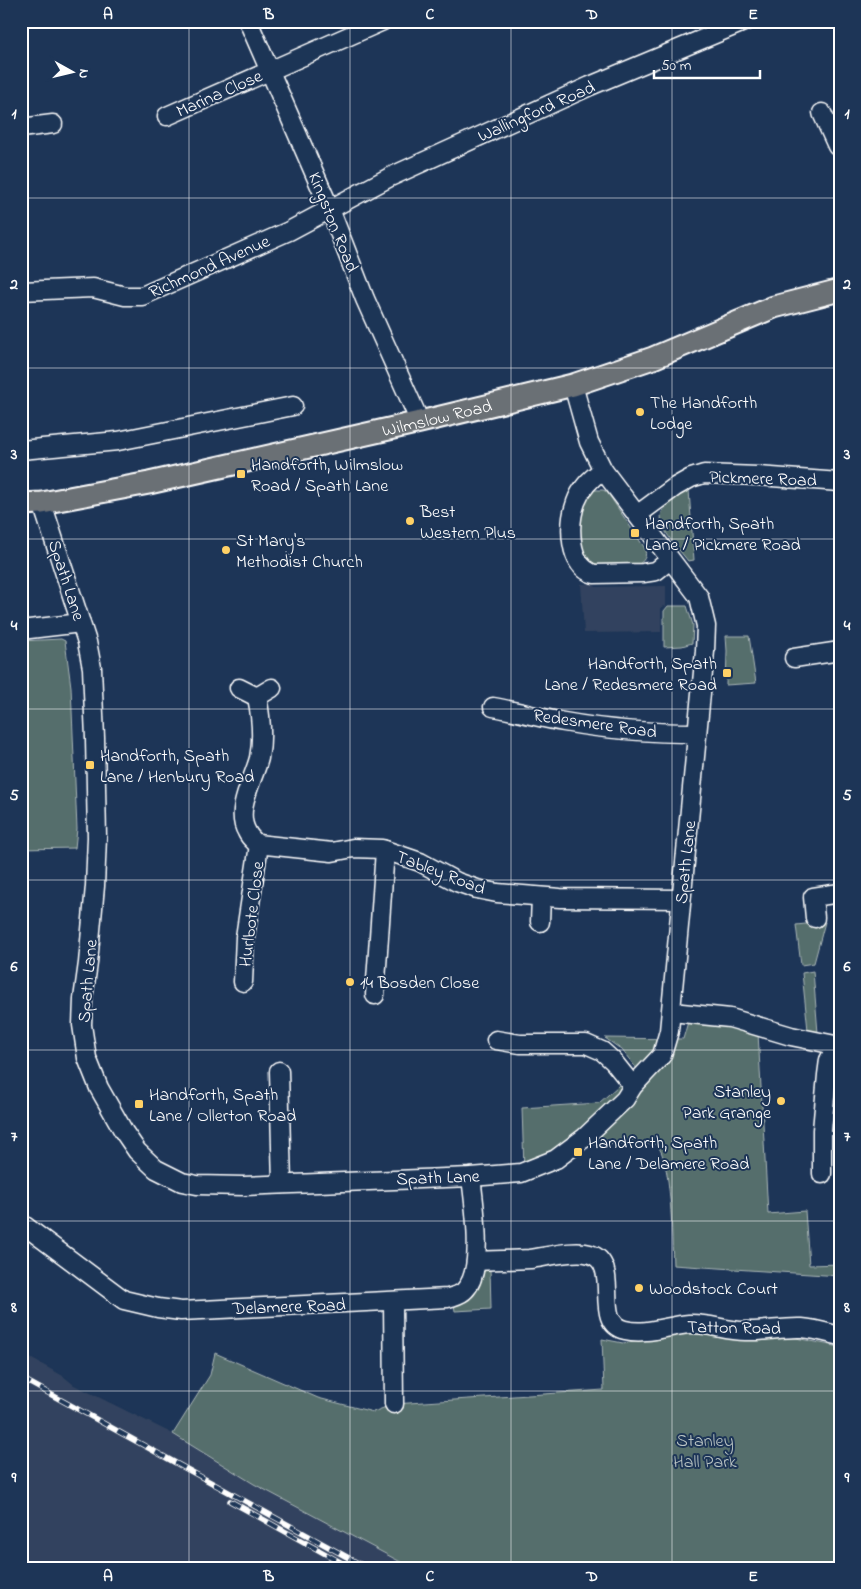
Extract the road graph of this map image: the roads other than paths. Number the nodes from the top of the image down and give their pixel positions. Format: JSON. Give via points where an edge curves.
{"nodes":[{"id":1,"x":248,"y":21,"type":"edge"},
{"id":2,"x":383,"y":21,"type":"edge"},
{"id":3,"x":746,"y":21,"type":"edge"},
{"id":4,"x":726,"y":25,"type":"edge"},
{"id":5,"x":270,"y":70,"type":"junction"},
{"id":6,"x":822,"y":113,"type":"dead end"},
{"id":7,"x":167,"y":116,"type":"dead end"},
{"id":8,"x":53,"y":124,"type":"dead end"},
{"id":9,"x":21,"y":128,"type":"edge"},
{"id":10,"x":840,"y":148,"type":"edge"},
{"id":11,"x":330,"y":208,"type":"junction"},
{"id":12,"x":840,"y":290,"type":"edge"},
{"id":13,"x":21,"y":291,"type":"edge"},
{"id":14,"x":572,"y":385,"type":"junction"},
{"id":15,"x":293,"y":406,"type":"dead end"},
{"id":16,"x":420,"y":422,"type":"junction"},
{"id":17,"x":21,"y":450,"type":"edge"},
{"id":18,"x":603,"y":470,"type":"junction"},
{"id":19,"x":840,"y":482,"type":"edge"},
{"id":20,"x":31,"y":503,"type":"edge"},
{"id":21,"x":637,"y":515,"type":"junction"},
{"id":22,"x":670,"y":560,"type":"junction"},
{"id":23,"x":81,"y":623,"type":"junction"},
{"id":24,"x":21,"y":630,"type":"edge"},
{"id":25,"x":840,"y":651,"type":"edge"},
{"id":26,"x":794,"y":658,"type":"dead end"},
{"id":27,"x":239,"y":688,"type":"dead end"},
{"id":28,"x":493,"y":707,"type":"dead end"},
{"id":29,"x":697,"y":733,"type":"junction"},
{"id":30,"x":259,"y":845,"type":"junction"},
{"id":31,"x":385,"y":850,"type":"junction"},
{"id":32,"x":840,"y":893,"type":"edge"},
{"id":33,"x":541,"y":897,"type":"junction"},
{"id":34,"x":681,"y":900,"type":"junction"},
{"id":35,"x":815,"y":918,"type":"dead end"},
{"id":36,"x":540,"y":922,"type":"dead end"},
{"id":37,"x":243,"y":982,"type":"dead end"},
{"id":38,"x":375,"y":995,"type":"dead end"},
{"id":39,"x":672,"y":1012,"type":"junction"},
{"id":40,"x":496,"y":1040,"type":"dead end"},
{"id":41,"x":838,"y":1046,"type":"edge"},
{"id":42,"x":280,"y":1071,"type":"dead end"},
{"id":43,"x":633,"y":1086,"type":"junction"},
{"id":44,"x":822,"y":1174,"type":"dead end"},
{"id":45,"x":471,"y":1177,"type":"junction"},
{"id":46,"x":282,"y":1184,"type":"junction"},
{"id":47,"x":21,"y":1223,"type":"edge"},
{"id":48,"x":476,"y":1261,"type":"junction"},
{"id":49,"x":393,"y":1302,"type":"junction"},
{"id":50,"x":840,"y":1336,"type":"edge"},
{"id":51,"x":394,"y":1404,"type":"dead end"}],
"edges":[{"from":1,"to":5,"type":"street","name":"Kingston Road"},
{"from":2,"to":5,"type":"street","name":"Marina Close"},
{"from":3,"to":4,"type":"street","name":"Wallingford Road"},
{"from":4,"to":11,"type":"street","name":"Wallingford Road","via":[[390,177]]},
{"from":5,"to":7,"type":"street","name":"Marina Close"},
{"from":5,"to":11,"type":"street","name":"Kingston Road"},
{"from":6,"to":10,"type":"street"},
{"from":8,"to":9,"type":"street"},
{"from":11,"to":13,"type":"street","name":"Richmond Avenue","via":[[289,231],[142,296],[125,296],[93,288]]},
{"from":11,"to":16,"type":"street","name":"Kingston Road","via":[[365,298]]},
{"from":12,"to":14,"type":"main road","name":"Wilmslow Road","via":[[774,307],[653,358]]},
{"from":14,"to":16,"type":"main road","name":"Wilmslow Road"},
{"from":14,"to":18,"type":"street","name":"Spath Lane","via":[[589,442]]},
{"from":15,"to":17,"type":"street","via":[[118,441]]},
{"from":16,"to":20,"type":"main road","name":"Wilmslow Road","via":[[149,483]]},
{"from":18,"to":21,"type":"street","name":"Spath Lane"},
{"from":18,"to":22,"type":"street","via":[[581,491],[573,511],[573,552],[579,564],[594,574],[643,573],[656,570]]},
{"from":19,"to":21,"type":"street","name":"Pickmere Road","via":[[704,474],[675,487]]},
{"from":20,"to":23,"type":"street","name":"Spath Lane"},
{"from":21,"to":22,"type":"street","name":"Spath Lane"},
{"from":22,"to":29,"type":"street","name":"Spath Lane","via":[[699,597],[706,626]]},
{"from":23,"to":24,"type":"street"},
{"from":23,"to":46,"type":"street","name":"Spath Lane","via":[[92,668],[96,738],[95,886],[82,1016],[84,1046],[90,1065],[124,1132],[137,1151],[156,1169],[182,1182],[197,1185]]},
{"from":25,"to":26,"type":"street"},
{"from":27,"to":30,"type":"street","via":[[264,692],[259,758],[244,802],[243,819],[246,832]]},
{"from":28,"to":29,"type":"street","name":"Redesmere Road","via":[[614,729]]},
{"from":29,"to":34,"type":"street","name":"Spath Lane"},
{"from":30,"to":31,"type":"street","name":"Tabley Road","via":[[332,852],[369,847]]},
{"from":30,"to":37,"type":"street","name":"Hurlbote Close"},
{"from":31,"to":33,"type":"street","name":"Tabley Road","via":[[420,862],[477,889]]},
{"from":31,"to":38,"type":"street"},
{"from":32,"to":35,"type":"street","via":[[813,897]]},
{"from":33,"to":34,"type":"street","name":"Tabley Road"},
{"from":33,"to":36,"type":"street"},
{"from":34,"to":39,"type":"street","name":"Spath Lane"},
{"from":39,"to":41,"type":"street","via":[[730,1018]]},
{"from":39,"to":43,"type":"street","name":"Spath Lane","via":[[662,1055]]},
{"from":40,"to":43,"type":"street","via":[[520,1044],[586,1044],[602,1051]]},
{"from":41,"to":44,"type":"street","via":[[829,1060],[827,1075]]},
{"from":42,"to":46,"type":"street"},
{"from":43,"to":45,"type":"street","name":"Spath Lane","via":[[625,1099],[584,1138],[556,1159],[521,1173]]},
{"from":45,"to":46,"type":"street","name":"Spath Lane"},
{"from":45,"to":48,"type":"street","name":"Delamere Road"},
{"from":47,"to":49,"type":"street","name":"Delamere Road","via":[[124,1300],[158,1308],[180,1311]]},
{"from":48,"to":49,"type":"street","name":"Delamere Road","via":[[471,1282],[458,1296]]},
{"from":48,"to":50,"type":"street","name":"Tatton Road","via":[[576,1253],[597,1257],[606,1274],[609,1316],[613,1324],[622,1330],[644,1332],[689,1324],[746,1331],[802,1328]]},
{"from":49,"to":51,"type":"street"}]}
